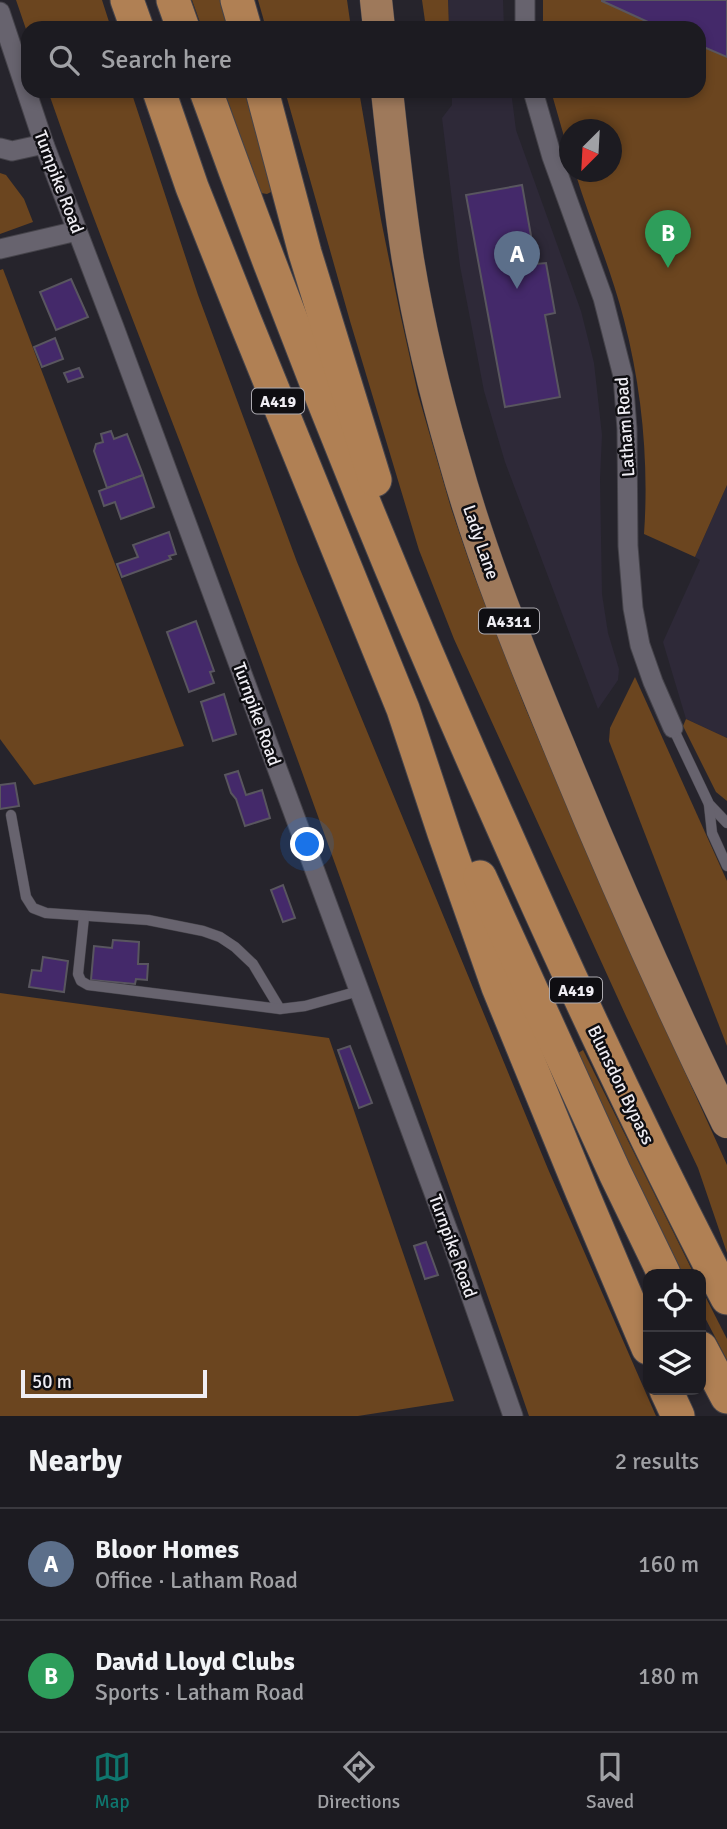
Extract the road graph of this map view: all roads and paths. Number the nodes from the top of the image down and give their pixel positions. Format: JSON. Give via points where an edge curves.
{"nodes":[{"id":1,"x":127,"y":0,"type":"edge"},
{"id":2,"x":173,"y":0,"type":"edge"},
{"id":3,"x":237,"y":0,"type":"edge"},
{"id":4,"x":376,"y":0,"type":"edge"},
{"id":5,"x":524,"y":0,"type":"edge"},
{"id":6,"x":0,"y":12,"type":"edge"},
{"id":7,"x":134,"y":21,"type":"edge"},
{"id":8,"x":180,"y":21,"type":"edge"},
{"id":9,"x":243,"y":21,"type":"edge"},
{"id":10,"x":378,"y":21,"type":"edge"},
{"id":11,"x":525,"y":21,"type":"edge"},
{"id":12,"x":21,"y":75,"type":"edge"},
{"id":13,"x":29,"y":98,"type":"edge"},
{"id":14,"x":161,"y":98,"type":"edge"},
{"id":15,"x":209,"y":98,"type":"edge"},
{"id":16,"x":264,"y":98,"type":"edge"},
{"id":17,"x":388,"y":98,"type":"edge"},
{"id":18,"x":535,"y":98,"type":"edge"},
{"id":19,"x":44,"y":144,"type":"junction"},
{"id":20,"x":0,"y":148,"type":"edge"},
{"id":21,"x":78,"y":231,"type":"junction"},
{"id":22,"x":0,"y":249,"type":"edge"},
{"id":23,"x":436,"y":676,"type":"junction"},
{"id":24,"x":403,"y":709,"type":"junction"},
{"id":25,"x":673,"y":728,"type":"joint"},
{"id":26,"x":709,"y":804,"type":"junction"},
{"id":27,"x":11,"y":815,"type":"dead end"},
{"id":28,"x":727,"y":823,"type":"edge"},
{"id":29,"x":727,"y":866,"type":"edge"},
{"id":30,"x":84,"y":917,"type":"junction"},
{"id":31,"x":359,"y":991,"type":"junction"},
{"id":32,"x":279,"y":1009,"type":"junction"},
{"id":33,"x":727,"y":1122,"type":"edge"},
{"id":34,"x":662,"y":1269,"type":"edge"},
{"id":35,"x":727,"y":1298,"type":"edge"},
{"id":36,"x":643,"y":1336,"type":"edge"},
{"id":37,"x":706,"y":1357,"type":"edge"},
{"id":38,"x":668,"y":1395,"type":"edge"},
{"id":39,"x":727,"y":1397,"type":"edge"},
{"id":40,"x":513,"y":1416,"type":"edge"},
{"id":41,"x":678,"y":1416,"type":"edge"}],
"edges":[{"from":1,"to":7,"type":"highway"},
{"from":2,"to":8,"type":"highway"},
{"from":3,"to":9,"type":"highway"},
{"from":4,"to":10,"type":"main road"},
{"from":5,"to":11,"type":"street"},
{"from":6,"to":12,"type":"street","name":"Turnpike Road"},
{"from":13,"to":19,"type":"street","name":"Turnpike Road"},
{"from":14,"to":24,"type":"highway","number":"A419","via":[[225,271]]},
{"from":15,"to":23,"type":"highway","number":"A419","via":[[294,330]]},
{"from":16,"to":23,"type":"highway","number":"A419","via":[[305,253]]},
{"from":17,"to":33,"type":"main road","name":"Lady Lane","number":"A4311","via":[[420,320],[450,445],[479,539],[575,787]]},
{"from":18,"to":25,"type":"street","name":"Latham Road","via":[[603,298],[622,376],[633,608],[643,655]]},
{"from":19,"to":20,"type":"street","via":[[12,151]]},
{"from":19,"to":21,"type":"street","name":"Turnpike Road"},
{"from":21,"to":22,"type":"street"},
{"from":21,"to":31,"type":"street","name":"Turnpike Road"},
{"from":23,"to":35,"type":"highway","name":"Blunsdon Bypass","number":"A419","via":[[617,1079]]},
{"from":24,"to":34,"type":"highway","number":"A419"},
{"from":24,"to":36,"type":"highway","number":"A419","via":[[498,987]]},
{"from":25,"to":26,"type":"lane"},
{"from":26,"to":28,"type":"lane"},
{"from":26,"to":29,"type":"lane","via":[[712,833]]},
{"from":27,"to":30,"type":"lane","via":[[28,902],[46,914]]},
{"from":30,"to":32,"type":"lane","via":[[148,920],[220,937],[253,964]]},
{"from":30,"to":32,"type":"lane","via":[[78,974],[88,985]]},
{"from":31,"to":32,"type":"lane"},
{"from":31,"to":40,"type":"street","name":"Turnpike Road"},
{"from":37,"to":39,"type":"highway"},
{"from":38,"to":41,"type":"highway"}]}
